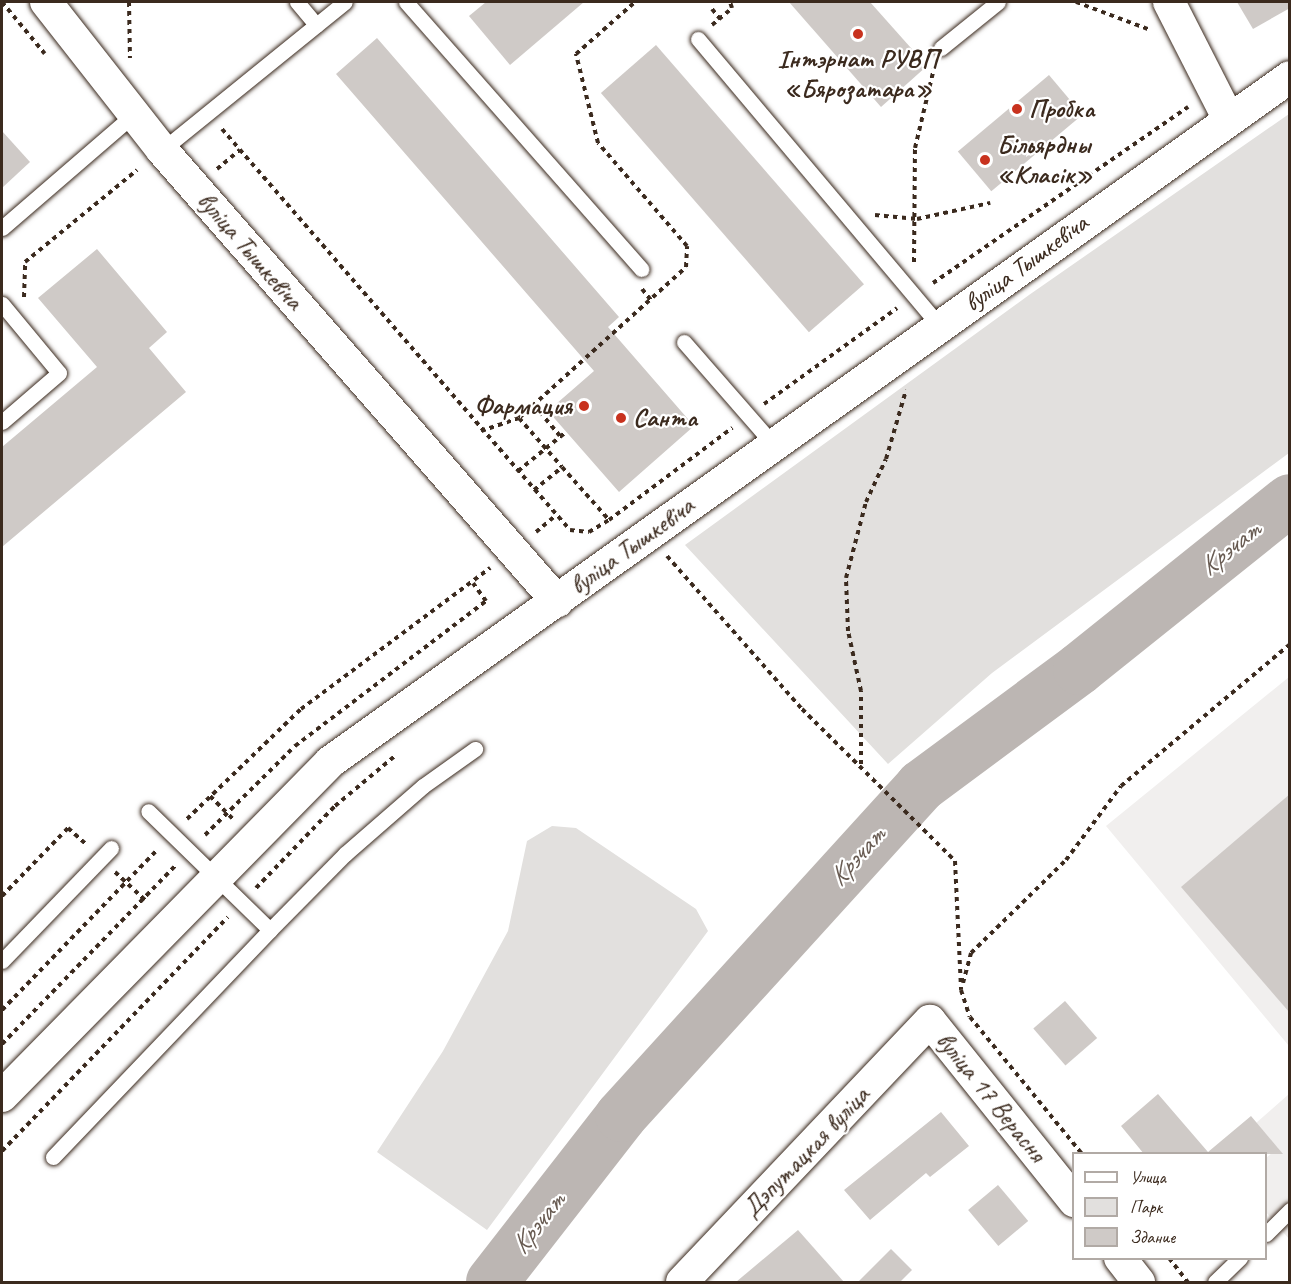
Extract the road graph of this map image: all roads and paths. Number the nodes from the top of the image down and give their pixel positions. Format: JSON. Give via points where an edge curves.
{"nodes":[{"id":1,"x":46,"y":2,"type":"edge"},
{"id":2,"x":129,"y":2,"type":"edge"},
{"id":3,"x":297,"y":2,"type":"edge"},
{"id":4,"x":345,"y":2,"type":"edge"},
{"id":5,"x":406,"y":2,"type":"edge"},
{"id":6,"x":636,"y":2,"type":"edge"},
{"id":7,"x":730,"y":2,"type":"edge"},
{"id":8,"x":998,"y":2,"type":"edge"},
{"id":9,"x":1076,"y":2,"type":"edge"},
{"id":10,"x":1170,"y":2,"type":"edge"},
{"id":11,"x":732,"y":8,"type":"dead end"},
{"id":12,"x":712,"y":9,"type":"dead end"},
{"id":13,"x":720,"y":19,"type":"dead end"},
{"id":14,"x":316,"y":25,"type":"junction"},
{"id":15,"x":1152,"y":30,"type":"dead end"},
{"id":16,"x":698,"y":39,"type":"dead end"},
{"id":17,"x":941,"y":48,"type":"joint"},
{"id":18,"x":1290,"y":77,"type":"edge"},
{"id":19,"x":126,"y":106,"type":"junction"},
{"id":20,"x":1221,"y":106,"type":"junction"},
{"id":21,"x":208,"y":112,"type":"junction"},
{"id":22,"x":162,"y":150,"type":"junction"},
{"id":23,"x":137,"y":170,"type":"dead end"},
{"id":24,"x":990,"y":203,"type":"dead end"},
{"id":25,"x":848,"y":212,"type":"junction"},
{"id":26,"x":917,"y":219,"type":"junction"},
{"id":27,"x":2,"y":228,"type":"edge"},
{"id":28,"x":641,"y":270,"type":"dead end"},
{"id":29,"x":901,"y":278,"type":"junction"},
{"id":30,"x":916,"y":294,"type":"junction"},
{"id":31,"x":2,"y":304,"type":"edge"},
{"id":32,"x":939,"y":325,"type":"junction"},
{"id":33,"x":24,"y":331,"type":"junction"},
{"id":34,"x":684,"y":342,"type":"dead end"},
{"id":35,"x":901,"y":352,"type":"junction"},
{"id":36,"x":534,"y":405,"type":"junction"},
{"id":37,"x":748,"y":416,"type":"junction"},
{"id":38,"x":519,"y":418,"type":"junction"},
{"id":39,"x":2,"y":422,"type":"edge"},
{"id":40,"x":481,"y":431,"type":"junction"},
{"id":41,"x":566,"y":432,"type":"dead end"},
{"id":42,"x":560,"y":436,"type":"junction"},
{"id":43,"x":773,"y":444,"type":"junction"},
{"id":44,"x":546,"y":448,"type":"junction"},
{"id":45,"x":562,"y":467,"type":"junction"},
{"id":46,"x":518,"y":471,"type":"junction"},
{"id":47,"x":534,"y":490,"type":"junction"},
{"id":48,"x":624,"y":509,"type":"junction"},
{"id":49,"x":556,"y":515,"type":"junction"},
{"id":50,"x":609,"y":520,"type":"junction"},
{"id":51,"x":648,"y":534,"type":"junction"},
{"id":52,"x":513,"y":550,"type":"junction"},
{"id":53,"x":472,"y":583,"type":"junction"},
{"id":54,"x":486,"y":601,"type":"dead end"},
{"id":55,"x":557,"y":601,"type":"junction"},
{"id":56,"x":1290,"y":644,"type":"edge"},
{"id":57,"x":474,"y":750,"type":"dead end"},
{"id":58,"x":861,"y":765,"type":"junction"},
{"id":59,"x":148,"y":811,"type":"dead end"},
{"id":60,"x":172,"y":835,"type":"junction"},
{"id":61,"x":106,"y":853,"type":"joint"},
{"id":62,"x":216,"y":878,"type":"junction"},
{"id":63,"x":2,"y":896,"type":"edge"},
{"id":64,"x":270,"y":930,"type":"junction"},
{"id":65,"x":2,"y":961,"type":"edge"},
{"id":66,"x":961,"y":990,"type":"junction"},
{"id":67,"x":2,"y":1010,"type":"edge"},
{"id":68,"x":930,"y":1021,"type":"junction"},
{"id":69,"x":2,"y":1096,"type":"edge"},
{"id":70,"x":1080,"y":1152,"type":"edge"},
{"id":71,"x":53,"y":1157,"type":"dead end"},
{"id":72,"x":1072,"y":1198,"type":"edge"},
{"id":73,"x":1290,"y":1210,"type":"edge"},
{"id":74,"x":1267,"y":1233,"type":"edge"},
{"id":75,"x":1122,"y":1260,"type":"edge"},
{"id":76,"x":1170,"y":1260,"type":"edge"},
{"id":77,"x":1238,"y":1260,"type":"edge"},
{"id":78,"x":682,"y":1282,"type":"edge"},
{"id":79,"x":1139,"y":1282,"type":"edge"},
{"id":80,"x":1188,"y":1282,"type":"edge"},
{"id":81,"x":1215,"y":1282,"type":"edge"}],
"edges":[{"from":1,"to":19,"type":"street","name":"вуліца Тышкевіча"},
{"from":2,"to":19,"type":"path"},
{"from":3,"to":14,"type":"lane"},
{"from":4,"to":14,"type":"lane"},
{"from":5,"to":28,"type":"lane"},
{"from":6,"to":36,"type":"path","via":[[576,54],[598,143],[687,246],[686,267]]},
{"from":7,"to":11,"type":"path"},
{"from":8,"to":17,"type":"lane"},
{"from":9,"to":15,"type":"path"},
{"from":10,"to":20,"type":"street"},
{"from":12,"to":13,"type":"path"},
{"from":14,"to":21,"type":"lane"},
{"from":16,"to":25,"type":"lane"},
{"from":17,"to":26,"type":"path","via":[[922,101],[915,148]]},
{"from":18,"to":20,"type":"street","name":"вуліца Тышкевіча"},
{"from":19,"to":22,"type":"street","name":"вуліца Тышкевіча"},
{"from":19,"to":27,"type":"lane"},
{"from":20,"to":30,"type":"path","via":[[1184,109]]},
{"from":20,"to":32,"type":"street","name":"вуліца Тышкевіча"},
{"from":21,"to":22,"type":"lane"},
{"from":21,"to":40,"type":"path"},
{"from":22,"to":52,"type":"street","name":"вуліца Тышкевіча"},
{"from":23,"to":33,"type":"path","via":[[25,262]]},
{"from":24,"to":26,"type":"path"},
{"from":25,"to":26,"type":"path"},
{"from":25,"to":29,"type":"lane"},
{"from":26,"to":29,"type":"path","via":[[913,265]]},
{"from":29,"to":30,"type":"lane"},
{"from":30,"to":32,"type":"lane"},
{"from":30,"to":37,"type":"path"},
{"from":31,"to":33,"type":"lane"},
{"from":32,"to":35,"type":"street","name":"вуліца Тышкевіча"},
{"from":33,"to":39,"type":"lane","via":[[59,373]]},
{"from":34,"to":37,"type":"lane"},
{"from":35,"to":43,"type":"street","name":"вуліца Тышкевіча"},
{"from":35,"to":58,"type":"path","via":[[910,377],[886,459],[866,502],[846,578],[848,631],[861,691]]},
{"from":36,"to":38,"type":"path"},
{"from":36,"to":42,"type":"path"},
{"from":37,"to":43,"type":"lane"},
{"from":37,"to":48,"type":"path"},
{"from":38,"to":40,"type":"path"},
{"from":38,"to":44,"type":"path"},
{"from":40,"to":46,"type":"path"},
{"from":41,"to":42,"type":"path"},
{"from":42,"to":44,"type":"path"},
{"from":43,"to":51,"type":"street","name":"вуліца Тышкевіча"},
{"from":44,"to":45,"type":"path"},
{"from":44,"to":46,"type":"path"},
{"from":45,"to":47,"type":"path"},
{"from":45,"to":50,"type":"path"},
{"from":46,"to":47,"type":"path"},
{"from":47,"to":49,"type":"path"},
{"from":48,"to":50,"type":"path"},
{"from":48,"to":51,"type":"path"},
{"from":49,"to":50,"type":"path","via":[[570,531],[589,532]]},
{"from":49,"to":52,"type":"path"},
{"from":51,"to":55,"type":"street","name":"вуліца Тышкевіча"},
{"from":51,"to":58,"type":"path","via":[[802,709]]},
{"from":52,"to":53,"type":"path"},
{"from":52,"to":55,"type":"street","name":"вуліца Тышкевіча"},
{"from":53,"to":54,"type":"path"},
{"from":53,"to":60,"type":"path","via":[[301,709]]},
{"from":55,"to":62,"type":"street","via":[[330,762]]},
{"from":56,"to":66,"type":"path","via":[[1121,786],[1066,860],[971,952]]},
{"from":57,"to":64,"type":"lane","via":[[423,786],[345,854]]},
{"from":58,"to":66,"type":"path","via":[[955,861]]},
{"from":59,"to":60,"type":"lane"},
{"from":60,"to":62,"type":"lane"},
{"from":60,"to":67,"type":"path"},
{"from":61,"to":63,"type":"path","via":[[68,828]]},
{"from":61,"to":65,"type":"lane"},
{"from":62,"to":64,"type":"lane"},
{"from":62,"to":69,"type":"street"},
{"from":64,"to":71,"type":"lane"},
{"from":66,"to":68,"type":"path"},
{"from":66,"to":70,"type":"path","via":[[970,1017]]},
{"from":68,"to":72,"type":"street","name":"вуліца 17 Верасня"},
{"from":68,"to":78,"type":"street","name":"Дэпутацкая вуліца"},
{"from":73,"to":74,"type":"lane"},
{"from":75,"to":79,"type":"street"},
{"from":76,"to":80,"type":"path"},
{"from":77,"to":81,"type":"lane"}]}
